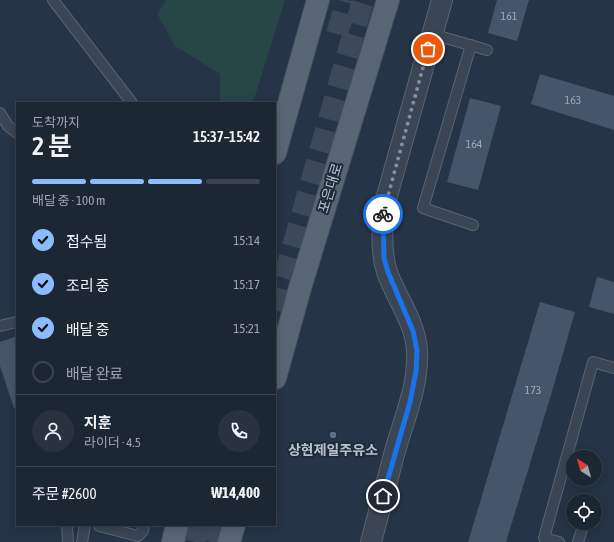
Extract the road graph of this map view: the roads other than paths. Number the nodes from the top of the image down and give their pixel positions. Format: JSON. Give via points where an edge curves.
{"nodes":[{"id":1,"x":53,"y":0,"type":"edge"},
{"id":2,"x":318,"y":0,"type":"edge"},
{"id":3,"x":388,"y":0,"type":"edge"},
{"id":4,"x":442,"y":0,"type":"edge"},
{"id":5,"x":432,"y":34,"type":"junction"},
{"id":6,"x":471,"y":45,"type":"junction"},
{"id":7,"x":487,"y":50,"type":"dead end"},
{"id":8,"x":131,"y":102,"type":"edge"},
{"id":9,"x":0,"y":114,"type":"edge"},
{"id":10,"x":16,"y":132,"type":"edge"},
{"id":11,"x":276,"y":149,"type":"edge"},
{"id":12,"x":473,"y":225,"type":"dead end"},
{"id":13,"x":16,"y":322,"type":"edge"},
{"id":14,"x":0,"y":326,"type":"edge"},
{"id":15,"x":614,"y":368,"type":"edge"},
{"id":16,"x":276,"y":374,"type":"edge"},
{"id":17,"x":68,"y":526,"type":"edge"},
{"id":18,"x":85,"y":526,"type":"edge"},
{"id":19,"x":99,"y":526,"type":"dead end"},
{"id":20,"x":144,"y":526,"type":"edge"},
{"id":21,"x":177,"y":526,"type":"edge"},
{"id":22,"x":234,"y":526,"type":"edge"},
{"id":23,"x":582,"y":530,"type":"edge"},
{"id":24,"x":68,"y":542,"type":"edge"},
{"id":25,"x":82,"y":542,"type":"edge"},
{"id":26,"x":173,"y":542,"type":"edge"},
{"id":27,"x":229,"y":542,"type":"edge"},
{"id":28,"x":372,"y":542,"type":"edge"},
{"id":29,"x":559,"y":542,"type":"edge"},
{"id":30,"x":578,"y":542,"type":"edge"}],
"edges":[{"from":1,"to":8,"type":"lane"},
{"from":2,"to":11,"type":"main road"},
{"from":3,"to":16,"type":"main road","name":"포은대로"},
{"from":4,"to":5,"type":"street"},
{"from":5,"to":6,"type":"lane"},
{"from":5,"to":28,"type":"street","via":[[382,222],[384,258],[413,331],[417,350],[410,402]]},
{"from":6,"to":7,"type":"lane"},
{"from":6,"to":12,"type":"lane","via":[[423,208]]},
{"from":9,"to":10,"type":"lane"},
{"from":13,"to":14,"type":"lane"},
{"from":15,"to":29,"type":"lane","via":[[593,362],[544,538]]},
{"from":17,"to":24,"type":"lane"},
{"from":18,"to":25,"type":"lane"},
{"from":19,"to":20,"type":"lane","via":[[138,536]]},
{"from":21,"to":26,"type":"main road"},
{"from":22,"to":27,"type":"main road"},
{"from":23,"to":30,"type":"lane"}]}
